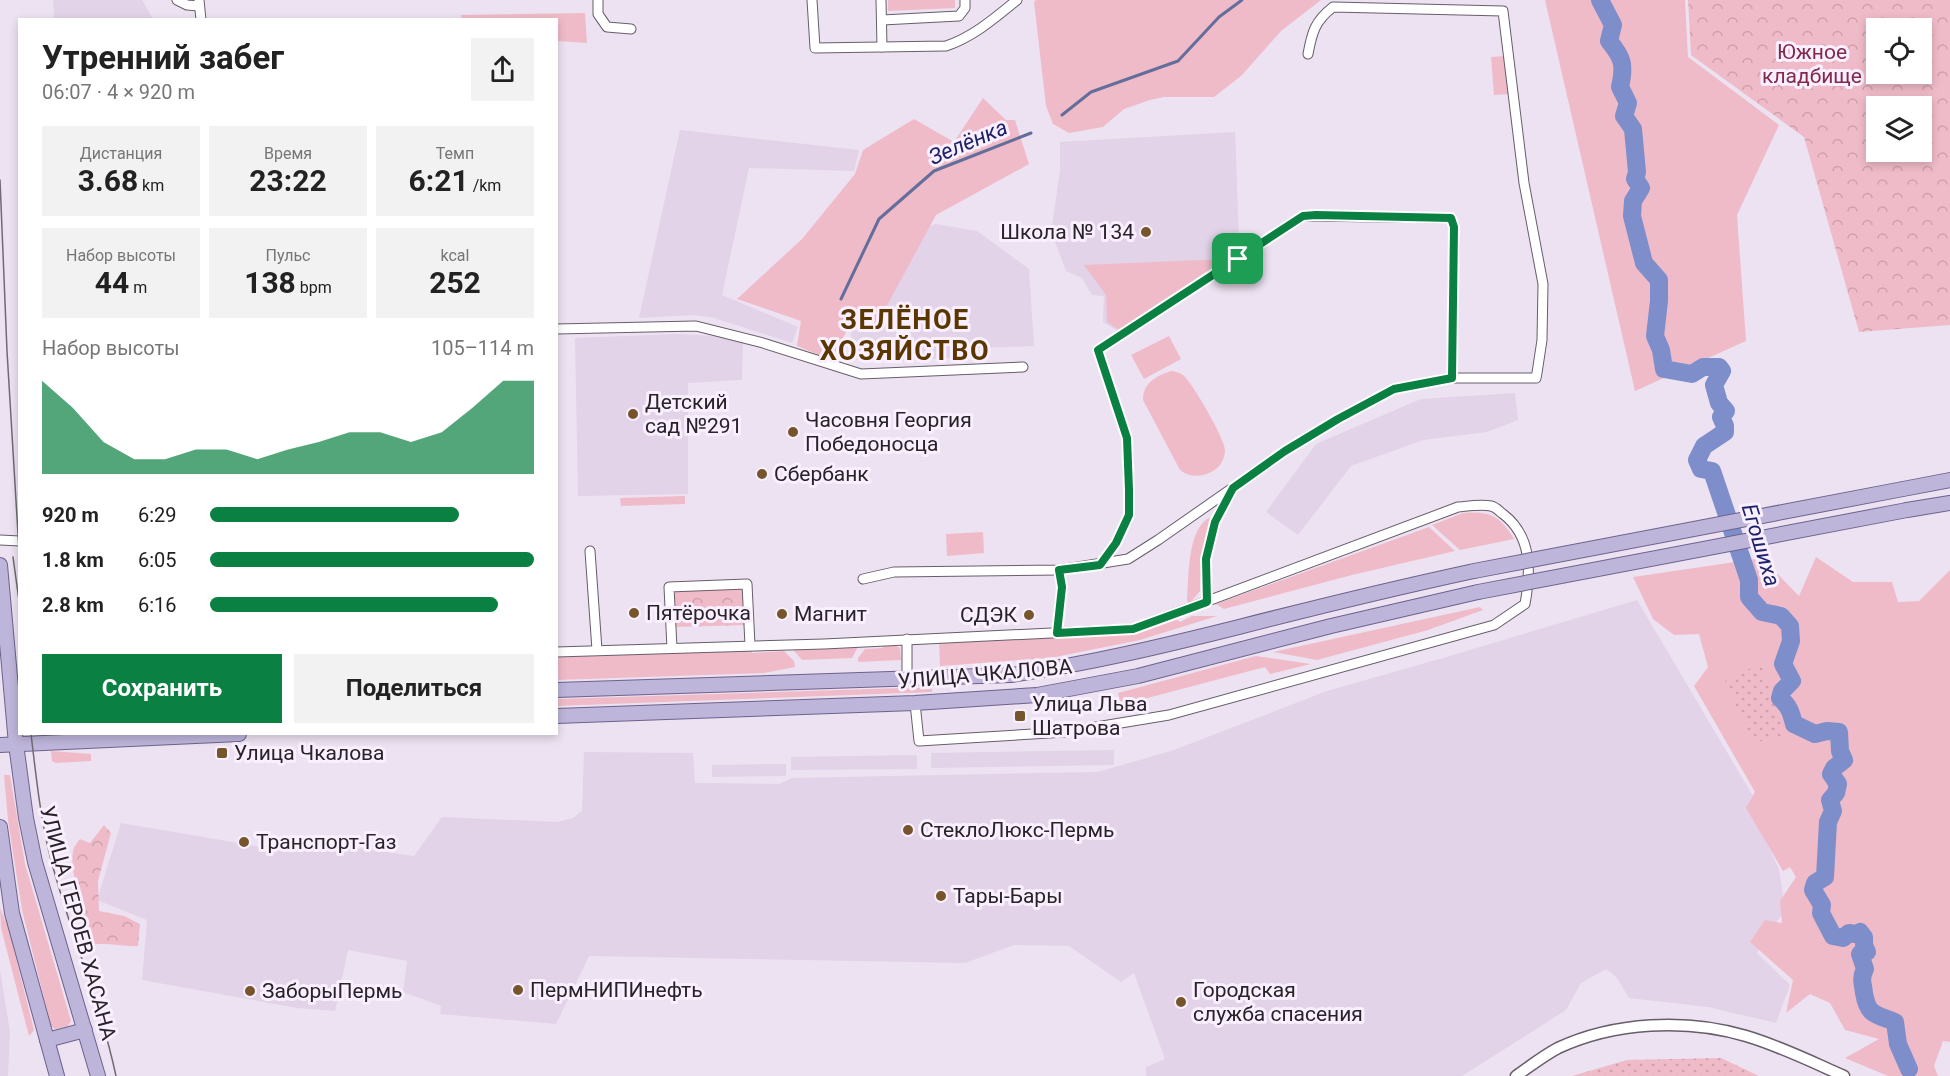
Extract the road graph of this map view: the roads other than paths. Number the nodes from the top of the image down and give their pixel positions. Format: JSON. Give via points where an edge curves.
{"nodes":[{"id":1,"x":177,"y":0,"type":"edge"},
{"id":2,"x":598,"y":0,"type":"edge"},
{"id":3,"x":812,"y":0,"type":"edge"},
{"id":4,"x":881,"y":0,"type":"edge"},
{"id":5,"x":965,"y":0,"type":"edge"},
{"id":6,"x":1017,"y":0,"type":"edge"},
{"id":7,"x":199,"y":3,"type":"edge"},
{"id":8,"x":201,"y":18,"type":"edge"},
{"id":9,"x":882,"y":20,"type":"junction"},
{"id":10,"x":631,"y":29,"type":"dead end"},
{"id":11,"x":882,"y":47,"type":"junction"},
{"id":12,"x":1308,"y":54,"type":"dead end"},
{"id":13,"x":558,"y":329,"type":"edge"},
{"id":14,"x":1023,"y":367,"type":"dead end"},
{"id":15,"x":1452,"y":378,"type":"junction"},
{"id":16,"x":1950,"y":480,"type":"edge"},
{"id":17,"x":1233,"y":488,"type":"junction"},
{"id":18,"x":1950,"y":503,"type":"edge"},
{"id":19,"x":0,"y":540,"type":"edge"},
{"id":20,"x":18,"y":541,"type":"edge"},
{"id":21,"x":590,"y":551,"type":"dead end"},
{"id":22,"x":0,"y":565,"type":"edge"},
{"id":23,"x":1100,"y":565,"type":"junction"},
{"id":24,"x":1059,"y":570,"type":"junction"},
{"id":25,"x":863,"y":579,"type":"dead end"},
{"id":26,"x":1207,"y":602,"type":"junction"},
{"id":27,"x":1057,"y":633,"type":"junction"},
{"id":28,"x":907,"y":639,"type":"junction"},
{"id":29,"x":750,"y":645,"type":"junction"},
{"id":30,"x":672,"y":648,"type":"junction"},
{"id":31,"x":597,"y":650,"type":"junction"},
{"id":32,"x":558,"y":652,"type":"edge"},
{"id":33,"x":907,"y":678,"type":"junction"},
{"id":34,"x":558,"y":690,"type":"edge"},
{"id":35,"x":11,"y":700,"type":"edge"},
{"id":36,"x":915,"y":703,"type":"junction"},
{"id":37,"x":558,"y":716,"type":"edge"},
{"id":38,"x":217,"y":735,"type":"edge"},
{"id":39,"x":16,"y":744,"type":"junction"},
{"id":40,"x":0,"y":745,"type":"edge"},
{"id":41,"x":0,"y":827,"type":"edge"},
{"id":42,"x":85,"y":1030,"type":"junction"},
{"id":43,"x":47,"y":1040,"type":"junction"},
{"id":44,"x":57,"y":1076,"type":"edge"},
{"id":45,"x":98,"y":1076,"type":"edge"},
{"id":46,"x":1516,"y":1076,"type":"edge"},
{"id":47,"x":1844,"y":1076,"type":"edge"}],
"edges":[{"from":1,"to":7,"type":"street","via":[[187,5]]},
{"from":2,"to":10,"type":"street","via":[[598,14],[607,27]]},
{"from":3,"to":11,"type":"street","via":[[815,48]]},
{"from":4,"to":9,"type":"street"},
{"from":5,"to":9,"type":"street","via":[[959,16]]},
{"from":6,"to":11,"type":"street","via":[[954,44]]},
{"from":7,"to":8,"type":"street"},
{"from":9,"to":11,"type":"street"},
{"from":12,"to":15,"type":"street","via":[[1313,29],[1333,7],[1503,11],[1524,183],[1543,284],[1542,340],[1536,378]]},
{"from":13,"to":14,"type":"street","via":[[696,326],[861,374]]},
{"from":15,"to":17,"type":"street","via":[[1394,389],[1285,451]]},
{"from":15,"to":23,"type":"street","via":[[1451,218],[1303,216],[1098,350],[1127,438],[1129,490],[1129,515]]},
{"from":16,"to":33,"type":"main road","name":"УЛИЦА ЧКАЛОВА","bridge":true,"via":[[1474,571],[1058,669],[1011,675]]},
{"from":17,"to":23,"type":"street","via":[[1128,559]]},
{"from":17,"to":26,"type":"street","via":[[1215,522],[1206,559]]},
{"from":18,"to":36,"type":"main road","name":"УЛИЦА ЧКАЛОВА","bridge":true,"via":[[1478,592],[1138,676],[1037,695]]},
{"from":19,"to":20,"type":"street"},
{"from":21,"to":31,"type":"street"},
{"from":22,"to":35,"type":"main road","name":"УЛИЦА ГЕРОЕВ ХАСАНА"},
{"from":23,"to":24,"type":"street"},
{"from":24,"to":25,"type":"street","via":[[894,572]]},
{"from":24,"to":27,"type":"street","via":[[1062,587]]},
{"from":26,"to":27,"type":"street","via":[[1133,629]]},
{"from":26,"to":36,"type":"street","via":[[1458,507],[1475,505],[1493,506],[1508,518],[1523,537],[1530,573],[1526,604],[1494,625],[1169,715],[1066,732],[919,741]]},
{"from":27,"to":28,"type":"street"},
{"from":28,"to":29,"type":"street"},
{"from":28,"to":33,"type":"street"},
{"from":29,"to":30,"type":"street"},
{"from":29,"to":30,"type":"street","via":[[747,584],[669,587]]},
{"from":30,"to":31,"type":"street"},
{"from":31,"to":32,"type":"street"},
{"from":33,"to":34,"type":"main road","name":"УЛИЦА ЧКАЛОВА"},
{"from":35,"to":39,"type":"main road","name":"УЛИЦА ГЕРОЕВ ХАСАНА"},
{"from":36,"to":37,"type":"main road","name":"УЛИЦА ЧКАЛОВА"},
{"from":38,"to":39,"type":"main road"},
{"from":39,"to":40,"type":"main road"},
{"from":39,"to":42,"type":"main road","name":"УЛИЦА ГЕРОЕВ ХАСАНА","via":[[35,861]]},
{"from":41,"to":43,"type":"main road","via":[[12,913]]},
{"from":42,"to":43,"type":"main road"},
{"from":42,"to":45,"type":"main road","name":"УЛИЦА ГЕРОЕВ ХАСАНА"},
{"from":43,"to":44,"type":"main road"},
{"from":46,"to":47,"type":"street","via":[[1555,1050],[1591,1035],[1658,1025],[1696,1026],[1745,1035]]}]}
